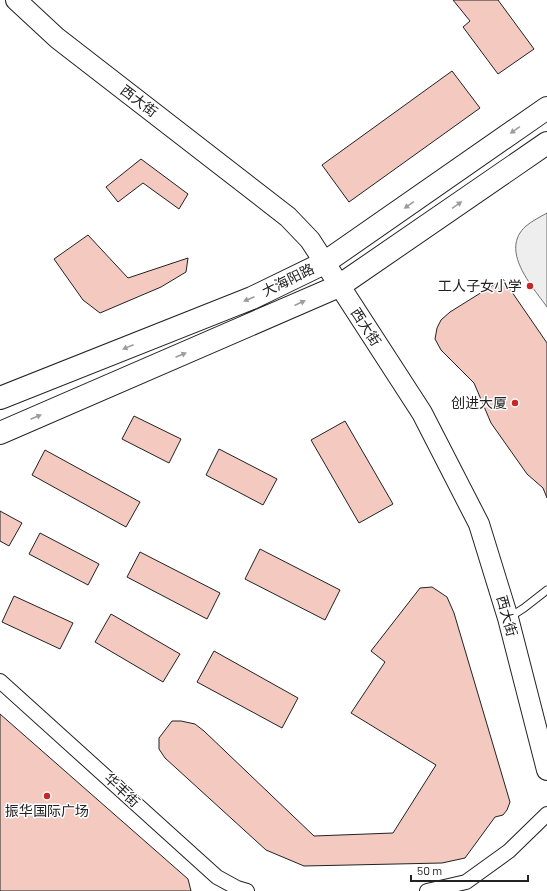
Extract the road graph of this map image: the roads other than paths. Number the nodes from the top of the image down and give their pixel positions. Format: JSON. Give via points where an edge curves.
{"nodes":[{"id":1,"x":16,"y":0,"type":"edge"},
{"id":2,"x":547,"y":108,"type":"edge"},
{"id":3,"x":547,"y":143,"type":"edge"},
{"id":4,"x":324,"y":263,"type":"junction"},
{"id":5,"x":339,"y":286,"type":"junction"},
{"id":6,"x":0,"y":398,"type":"edge"},
{"id":7,"x":0,"y":433,"type":"edge"},
{"id":8,"x":547,"y":590,"type":"edge"},
{"id":9,"x":508,"y":618,"type":"junction"},
{"id":10,"x":0,"y":681,"type":"edge"},
{"id":11,"x":547,"y":770,"type":"edge"},
{"id":12,"x":547,"y":814,"type":"edge"},
{"id":13,"x":247,"y":891,"type":"edge"},
{"id":14,"x":427,"y":891,"type":"edge"}],
"edges":[{"from":1,"to":4,"type":"street","name":"西大街","via":[[57,38],[288,217],[310,240]]},
{"from":2,"to":4,"type":"highway","name":"大海阳路","one_way":true},
{"from":5,"to":3,"type":"highway","name":"大海阳路","one_way":true},
{"from":4,"to":5,"type":"street","name":"西大街"},
{"from":4,"to":6,"type":"highway","name":"大海阳路","one_way":true,"via":[[252,298]]},
{"from":7,"to":5,"type":"highway","name":"大海阳路","one_way":true},
{"from":5,"to":9,"type":"street","name":"西大街","via":[[422,413],[479,524]]},
{"from":8,"to":9,"type":"lane"},
{"from":9,"to":11,"type":"street","name":"西大街"},
{"from":10,"to":13,"type":"street","name":"华丰街","via":[[217,877]]},
{"from":12,"to":14,"type":"street","via":[[509,851],[466,882]]}]}
